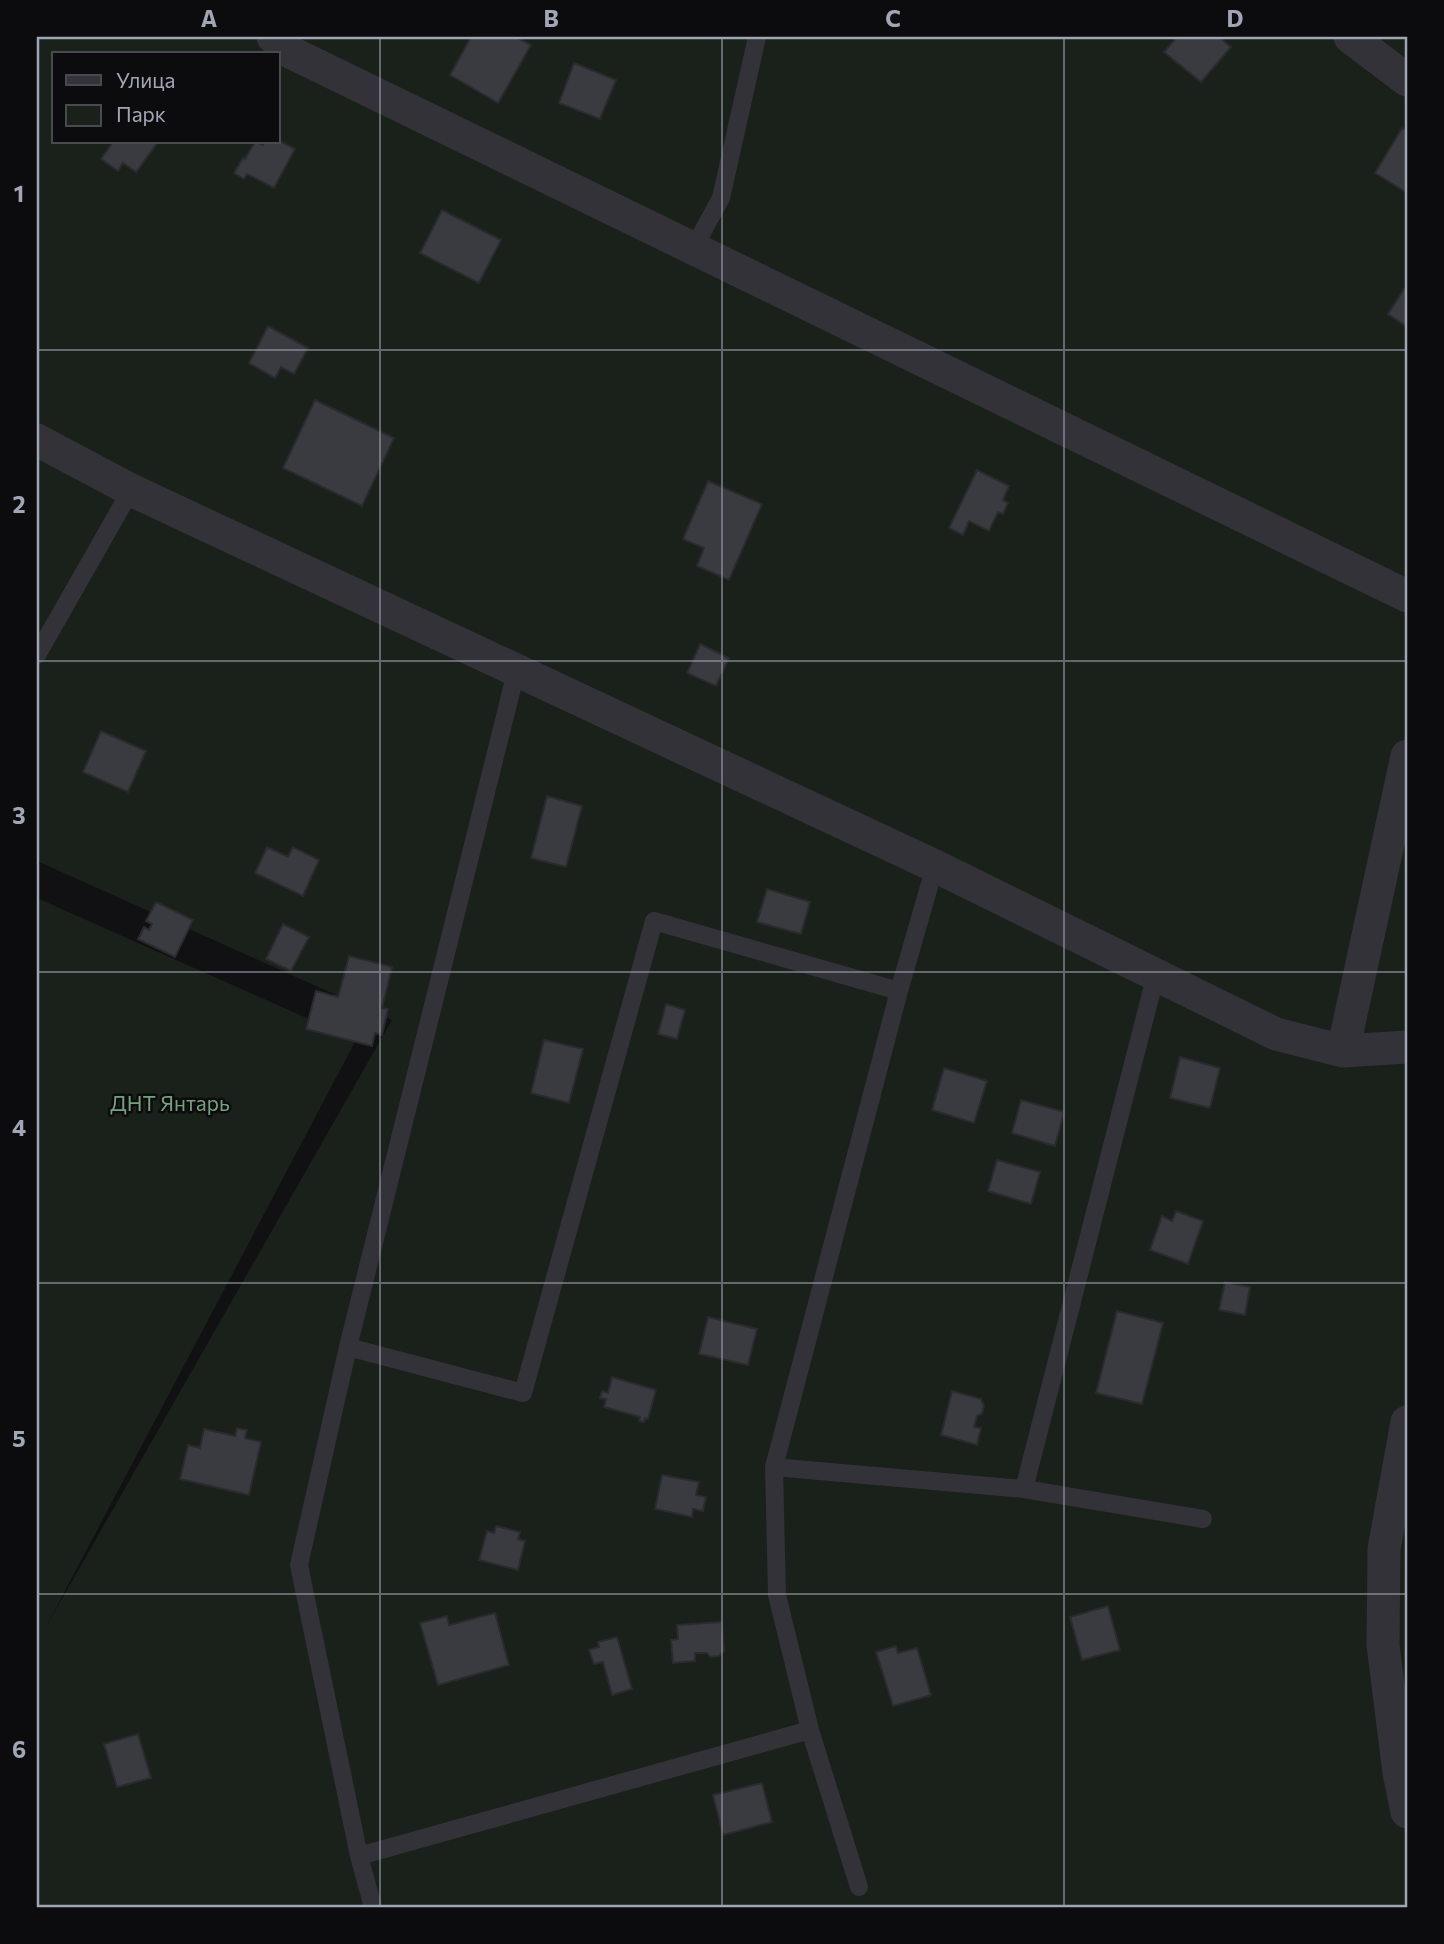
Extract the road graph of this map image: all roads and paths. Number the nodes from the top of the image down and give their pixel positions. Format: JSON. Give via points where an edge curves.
{"nodes":[{"id":1,"x":273,"y":37,"type":"edge"},
{"id":2,"x":757,"y":37,"type":"edge"},
{"id":3,"x":1350,"y":37,"type":"edge"},
{"id":4,"x":1407,"y":80,"type":"edge"},
{"id":5,"x":693,"y":249,"type":"junction"},
{"id":6,"x":37,"y":439,"type":"edge"},
{"id":7,"x":131,"y":490,"type":"junction"},
{"id":8,"x":1407,"y":596,"type":"edge"},
{"id":9,"x":37,"y":655,"type":"edge"},
{"id":10,"x":516,"y":672,"type":"junction"},
{"id":11,"x":1407,"y":756,"type":"edge"},
{"id":12,"x":934,"y":866,"type":"junction"},
{"id":13,"x":1156,"y":974,"type":"junction"},
{"id":14,"x":899,"y":991,"type":"junction"},
{"id":15,"x":1407,"y":1047,"type":"edge"},
{"id":16,"x":1343,"y":1051,"type":"junction"},
{"id":17,"x":348,"y":1347,"type":"junction"},
{"id":18,"x":1407,"y":1422,"type":"edge"},
{"id":19,"x":774,"y":1467,"type":"junction"},
{"id":20,"x":1024,"y":1489,"type":"junction"},
{"id":21,"x":1203,"y":1519,"type":"dead end"},
{"id":22,"x":810,"y":1730,"type":"junction"},
{"id":23,"x":1407,"y":1811,"type":"edge"},
{"id":24,"x":359,"y":1856,"type":"junction"},
{"id":25,"x":859,"y":1887,"type":"dead end"},
{"id":26,"x":373,"y":1907,"type":"edge"}],
"edges":[{"from":1,"to":5,"type":"street","via":[[290,52]]},
{"from":2,"to":5,"type":"lane","via":[[721,198]]},
{"from":3,"to":4,"type":"street"},
{"from":5,"to":8,"type":"street"},
{"from":6,"to":7,"type":"street"},
{"from":7,"to":9,"type":"lane"},
{"from":7,"to":10,"type":"street"},
{"from":10,"to":12,"type":"street"},
{"from":10,"to":17,"type":"lane"},
{"from":11,"to":16,"type":"street"},
{"from":12,"to":13,"type":"street"},
{"from":12,"to":14,"type":"lane"},
{"from":13,"to":16,"type":"street","via":[[1276,1034]]},
{"from":13,"to":20,"type":"lane"},
{"from":14,"to":17,"type":"lane","via":[[654,921],[523,1393]]},
{"from":14,"to":19,"type":"lane"},
{"from":15,"to":16,"type":"street"},
{"from":17,"to":24,"type":"lane","via":[[299,1565]]},
{"from":18,"to":23,"type":"street","via":[[1384,1549],[1383,1645]]},
{"from":19,"to":20,"type":"lane"},
{"from":19,"to":22,"type":"lane","via":[[776,1595]]},
{"from":20,"to":21,"type":"lane"},
{"from":22,"to":24,"type":"lane"},
{"from":22,"to":25,"type":"lane"},
{"from":24,"to":26,"type":"lane"}]}
